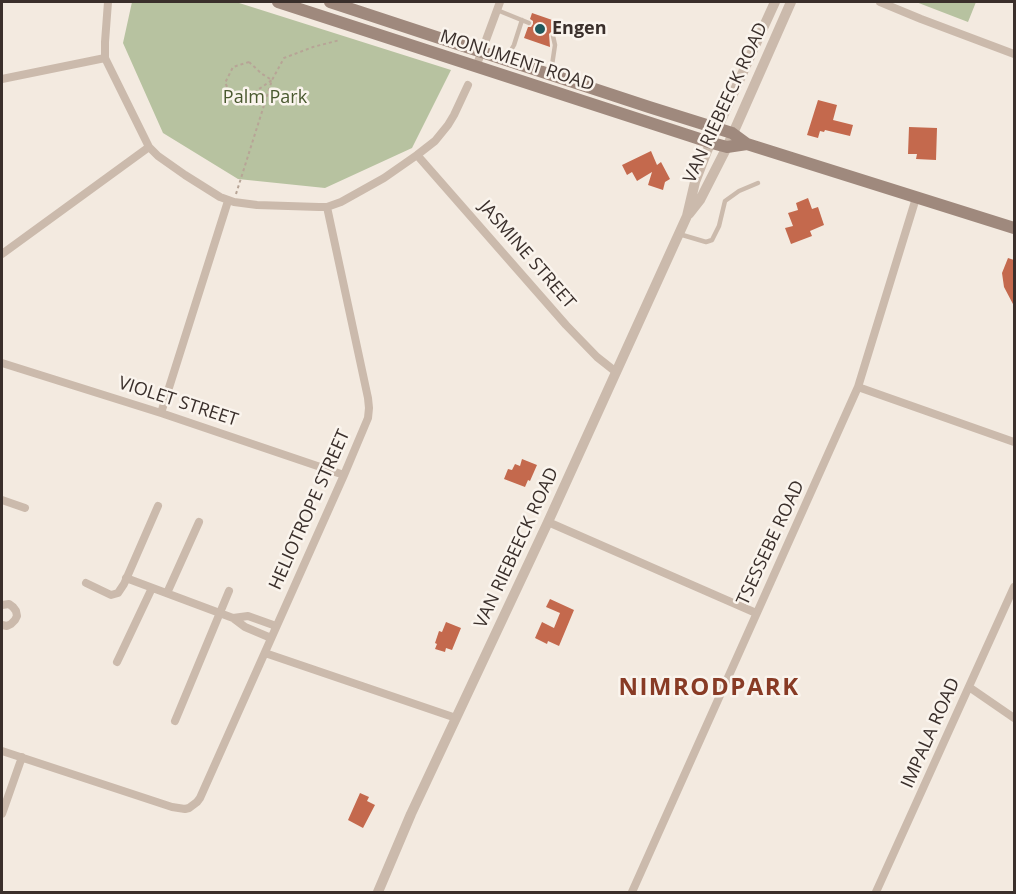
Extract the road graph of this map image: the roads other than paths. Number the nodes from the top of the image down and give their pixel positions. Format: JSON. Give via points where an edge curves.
{"nodes":[{"id":1,"x":108,"y":2,"type":"edge"},
{"id":2,"x":278,"y":2,"type":"edge"},
{"id":3,"x":330,"y":2,"type":"edge"},
{"id":4,"x":775,"y":2,"type":"edge"},
{"id":5,"x":791,"y":2,"type":"edge"},
{"id":6,"x":880,"y":2,"type":"edge"},
{"id":7,"x":296,"y":4,"type":"edge"},
{"id":8,"x":498,"y":6,"type":"edge"},
{"id":9,"x":522,"y":20,"type":"junction"},
{"id":10,"x":529,"y":23,"type":"dead end"},
{"id":11,"x":553,"y":36,"type":"dead end"},
{"id":12,"x":482,"y":52,"type":"junction"},
{"id":13,"x":1014,"y":54,"type":"edge"},
{"id":14,"x":105,"y":58,"type":"junction"},
{"id":15,"x":506,"y":60,"type":"junction"},
{"id":16,"x":476,"y":67,"type":"junction"},
{"id":17,"x":550,"y":74,"type":"junction"},
{"id":18,"x":2,"y":79,"type":"edge"},
{"id":19,"x":468,"y":85,"type":"dead end"},
{"id":20,"x":718,"y":128,"type":"junction"},
{"id":21,"x":732,"y":133,"type":"junction"},
{"id":22,"x":712,"y":143,"type":"junction"},
{"id":23,"x":747,"y":144,"type":"junction"},
{"id":24,"x":149,"y":147,"type":"junction"},
{"id":25,"x":727,"y":147,"type":"junction"},
{"id":26,"x":417,"y":156,"type":"junction"},
{"id":27,"x":758,"y":183,"type":"dead end"},
{"id":28,"x":916,"y":198,"type":"junction"},
{"id":29,"x":231,"y":201,"type":"junction"},
{"id":30,"x":327,"y":207,"type":"junction"},
{"id":31,"x":687,"y":216,"type":"junction"},
{"id":32,"x":1014,"y":228,"type":"edge"},
{"id":33,"x":679,"y":234,"type":"junction"},
{"id":34,"x":2,"y":254,"type":"edge"},
{"id":35,"x":2,"y":363,"type":"edge"},
{"id":36,"x":616,"y":372,"type":"junction"},
{"id":37,"x":858,"y":387,"type":"junction"},
{"id":38,"x":161,"y":413,"type":"junction"},
{"id":39,"x":1014,"y":442,"type":"edge"},
{"id":40,"x":344,"y":475,"type":"junction"},
{"id":41,"x":2,"y":500,"type":"edge"},
{"id":42,"x":158,"y":506,"type":"dead end"},
{"id":43,"x":25,"y":508,"type":"dead end"},
{"id":44,"x":199,"y":522,"type":"dead end"},
{"id":45,"x":548,"y":522,"type":"junction"},
{"id":46,"x":126,"y":578,"type":"junction"},
{"id":47,"x":86,"y":584,"type":"dead end"},
{"id":48,"x":1014,"y":587,"type":"edge"},
{"id":49,"x":152,"y":588,"type":"junction"},
{"id":50,"x":229,"y":591,"type":"dead end"},
{"id":51,"x":167,"y":593,"type":"junction"},
{"id":52,"x":2,"y":605,"type":"edge"},
{"id":53,"x":219,"y":613,"type":"junction"},
{"id":54,"x":756,"y":614,"type":"junction"},
{"id":55,"x":233,"y":618,"type":"junction"},
{"id":56,"x":2,"y":625,"type":"edge"},
{"id":57,"x":276,"y":627,"type":"junction"},
{"id":58,"x":271,"y":638,"type":"junction"},
{"id":59,"x":265,"y":653,"type":"junction"},
{"id":60,"x":117,"y":662,"type":"dead end"},
{"id":61,"x":969,"y":687,"type":"junction"},
{"id":62,"x":456,"y":718,"type":"junction"},
{"id":63,"x":1014,"y":718,"type":"edge"},
{"id":64,"x":175,"y":721,"type":"dead end"},
{"id":65,"x":2,"y":751,"type":"edge"},
{"id":66,"x":22,"y":757,"type":"junction"},
{"id":67,"x":2,"y":814,"type":"edge"},
{"id":68,"x":378,"y":892,"type":"edge"},
{"id":69,"x":632,"y":892,"type":"edge"},
{"id":70,"x":876,"y":892,"type":"edge"}],
"edges":[{"from":1,"to":14,"type":"street"},
{"from":2,"to":7,"type":"main road","name":"MONUMENT ROAD"},
{"from":3,"to":12,"type":"main road","name":"MONUMENT ROAD"},
{"from":4,"to":20,"type":"street","name":"VAN RIEBEECK ROAD"},
{"from":5,"to":21,"type":"street","name":"VAN RIEBEECK ROAD"},
{"from":6,"to":13,"type":"street"},
{"from":7,"to":16,"type":"main road","name":"MONUMENT ROAD"},
{"from":8,"to":9,"type":"lane"},
{"from":8,"to":12,"type":"street"},
{"from":9,"to":10,"type":"lane"},
{"from":9,"to":15,"type":"lane"},
{"from":11,"to":17,"type":"lane"},
{"from":12,"to":15,"type":"main road","name":"MONUMENT ROAD"},
{"from":12,"to":16,"type":"street"},
{"from":14,"to":18,"type":"street"},
{"from":14,"to":24,"type":"street"},
{"from":15,"to":17,"type":"main road","name":"MONUMENT ROAD"},
{"from":16,"to":22,"type":"main road","name":"MONUMENT ROAD"},
{"from":17,"to":20,"type":"main road","name":"MONUMENT ROAD"},
{"from":19,"to":26,"type":"street","via":[[448,125]]},
{"from":20,"to":21,"type":"main road","name":"MONUMENT ROAD"},
{"from":20,"to":22,"type":"street","name":"VAN RIEBEECK ROAD"},
{"from":21,"to":23,"type":"main road","name":"MONUMENT ROAD"},
{"from":21,"to":25,"type":"street","name":"VAN RIEBEECK ROAD"},
{"from":22,"to":25,"type":"main road","name":"MONUMENT ROAD"},
{"from":22,"to":31,"type":"street","name":"VAN RIEBEECK ROAD","via":[[695,182]]},
{"from":23,"to":25,"type":"main road","name":"MONUMENT ROAD"},
{"from":23,"to":28,"type":"main road","name":"MONUMENT ROAD"},
{"from":24,"to":29,"type":"street","via":[[185,175]]},
{"from":24,"to":34,"type":"street"},
{"from":25,"to":31,"type":"street","name":"VAN RIEBEECK ROAD","via":[[700,200]]},
{"from":26,"to":30,"type":"street"},
{"from":26,"to":36,"type":"street","name":"JASMINE STREET","via":[[566,325]]},
{"from":27,"to":33,"type":"lane","via":[[725,201],[712,240],[706,242]]},
{"from":28,"to":32,"type":"main road","name":"MONUMENT ROAD"},
{"from":28,"to":37,"type":"street","name":"TSESSEBE ROAD"},
{"from":29,"to":30,"type":"street"},
{"from":29,"to":38,"type":"street"},
{"from":30,"to":40,"type":"street","name":"HELIOTROPE STREET","via":[[369,408],[366,426]]},
{"from":31,"to":33,"type":"street","name":"VAN RIEBEECK ROAD"},
{"from":33,"to":36,"type":"street","name":"VAN RIEBEECK ROAD"},
{"from":35,"to":38,"type":"street","name":"VIOLET STREET"},
{"from":36,"to":45,"type":"street","name":"VAN RIEBEECK ROAD"},
{"from":37,"to":39,"type":"street"},
{"from":37,"to":54,"type":"street","name":"TSESSEBE ROAD"},
{"from":38,"to":40,"type":"street","name":"VIOLET STREET"},
{"from":40,"to":57,"type":"street","name":"HELIOTROPE STREET"},
{"from":41,"to":43,"type":"street"},
{"from":42,"to":46,"type":"street"},
{"from":44,"to":51,"type":"street"},
{"from":45,"to":54,"type":"street"},
{"from":45,"to":62,"type":"street","name":"VAN RIEBEECK ROAD"},
{"from":46,"to":47,"type":"street","via":[[115,594]]},
{"from":46,"to":49,"type":"street"},
{"from":48,"to":61,"type":"street","name":"IMPALA ROAD"},
{"from":49,"to":51,"type":"street"},
{"from":49,"to":60,"type":"street"},
{"from":50,"to":53,"type":"street"},
{"from":51,"to":53,"type":"street"},
{"from":52,"to":56,"type":"street","via":[[11,605],[17,616],[12,624]]},
{"from":53,"to":55,"type":"street"},
{"from":53,"to":64,"type":"street"},
{"from":54,"to":69,"type":"street","name":"TSESSEBE ROAD"},
{"from":55,"to":57,"type":"street","via":[[248,616]]},
{"from":55,"to":58,"type":"street"},
{"from":57,"to":58,"type":"street","name":"HELIOTROPE STREET"},
{"from":58,"to":59,"type":"street","name":"HELIOTROPE STREET"},
{"from":59,"to":62,"type":"street"},
{"from":59,"to":66,"type":"street","name":"HELIOTROPE STREET","via":[[200,798],[189,808],[163,804]]},
{"from":61,"to":63,"type":"street"},
{"from":61,"to":70,"type":"street","name":"IMPALA ROAD"},
{"from":62,"to":68,"type":"street","name":"VAN RIEBEECK ROAD"},
{"from":65,"to":66,"type":"street"},
{"from":66,"to":67,"type":"street"}]}
